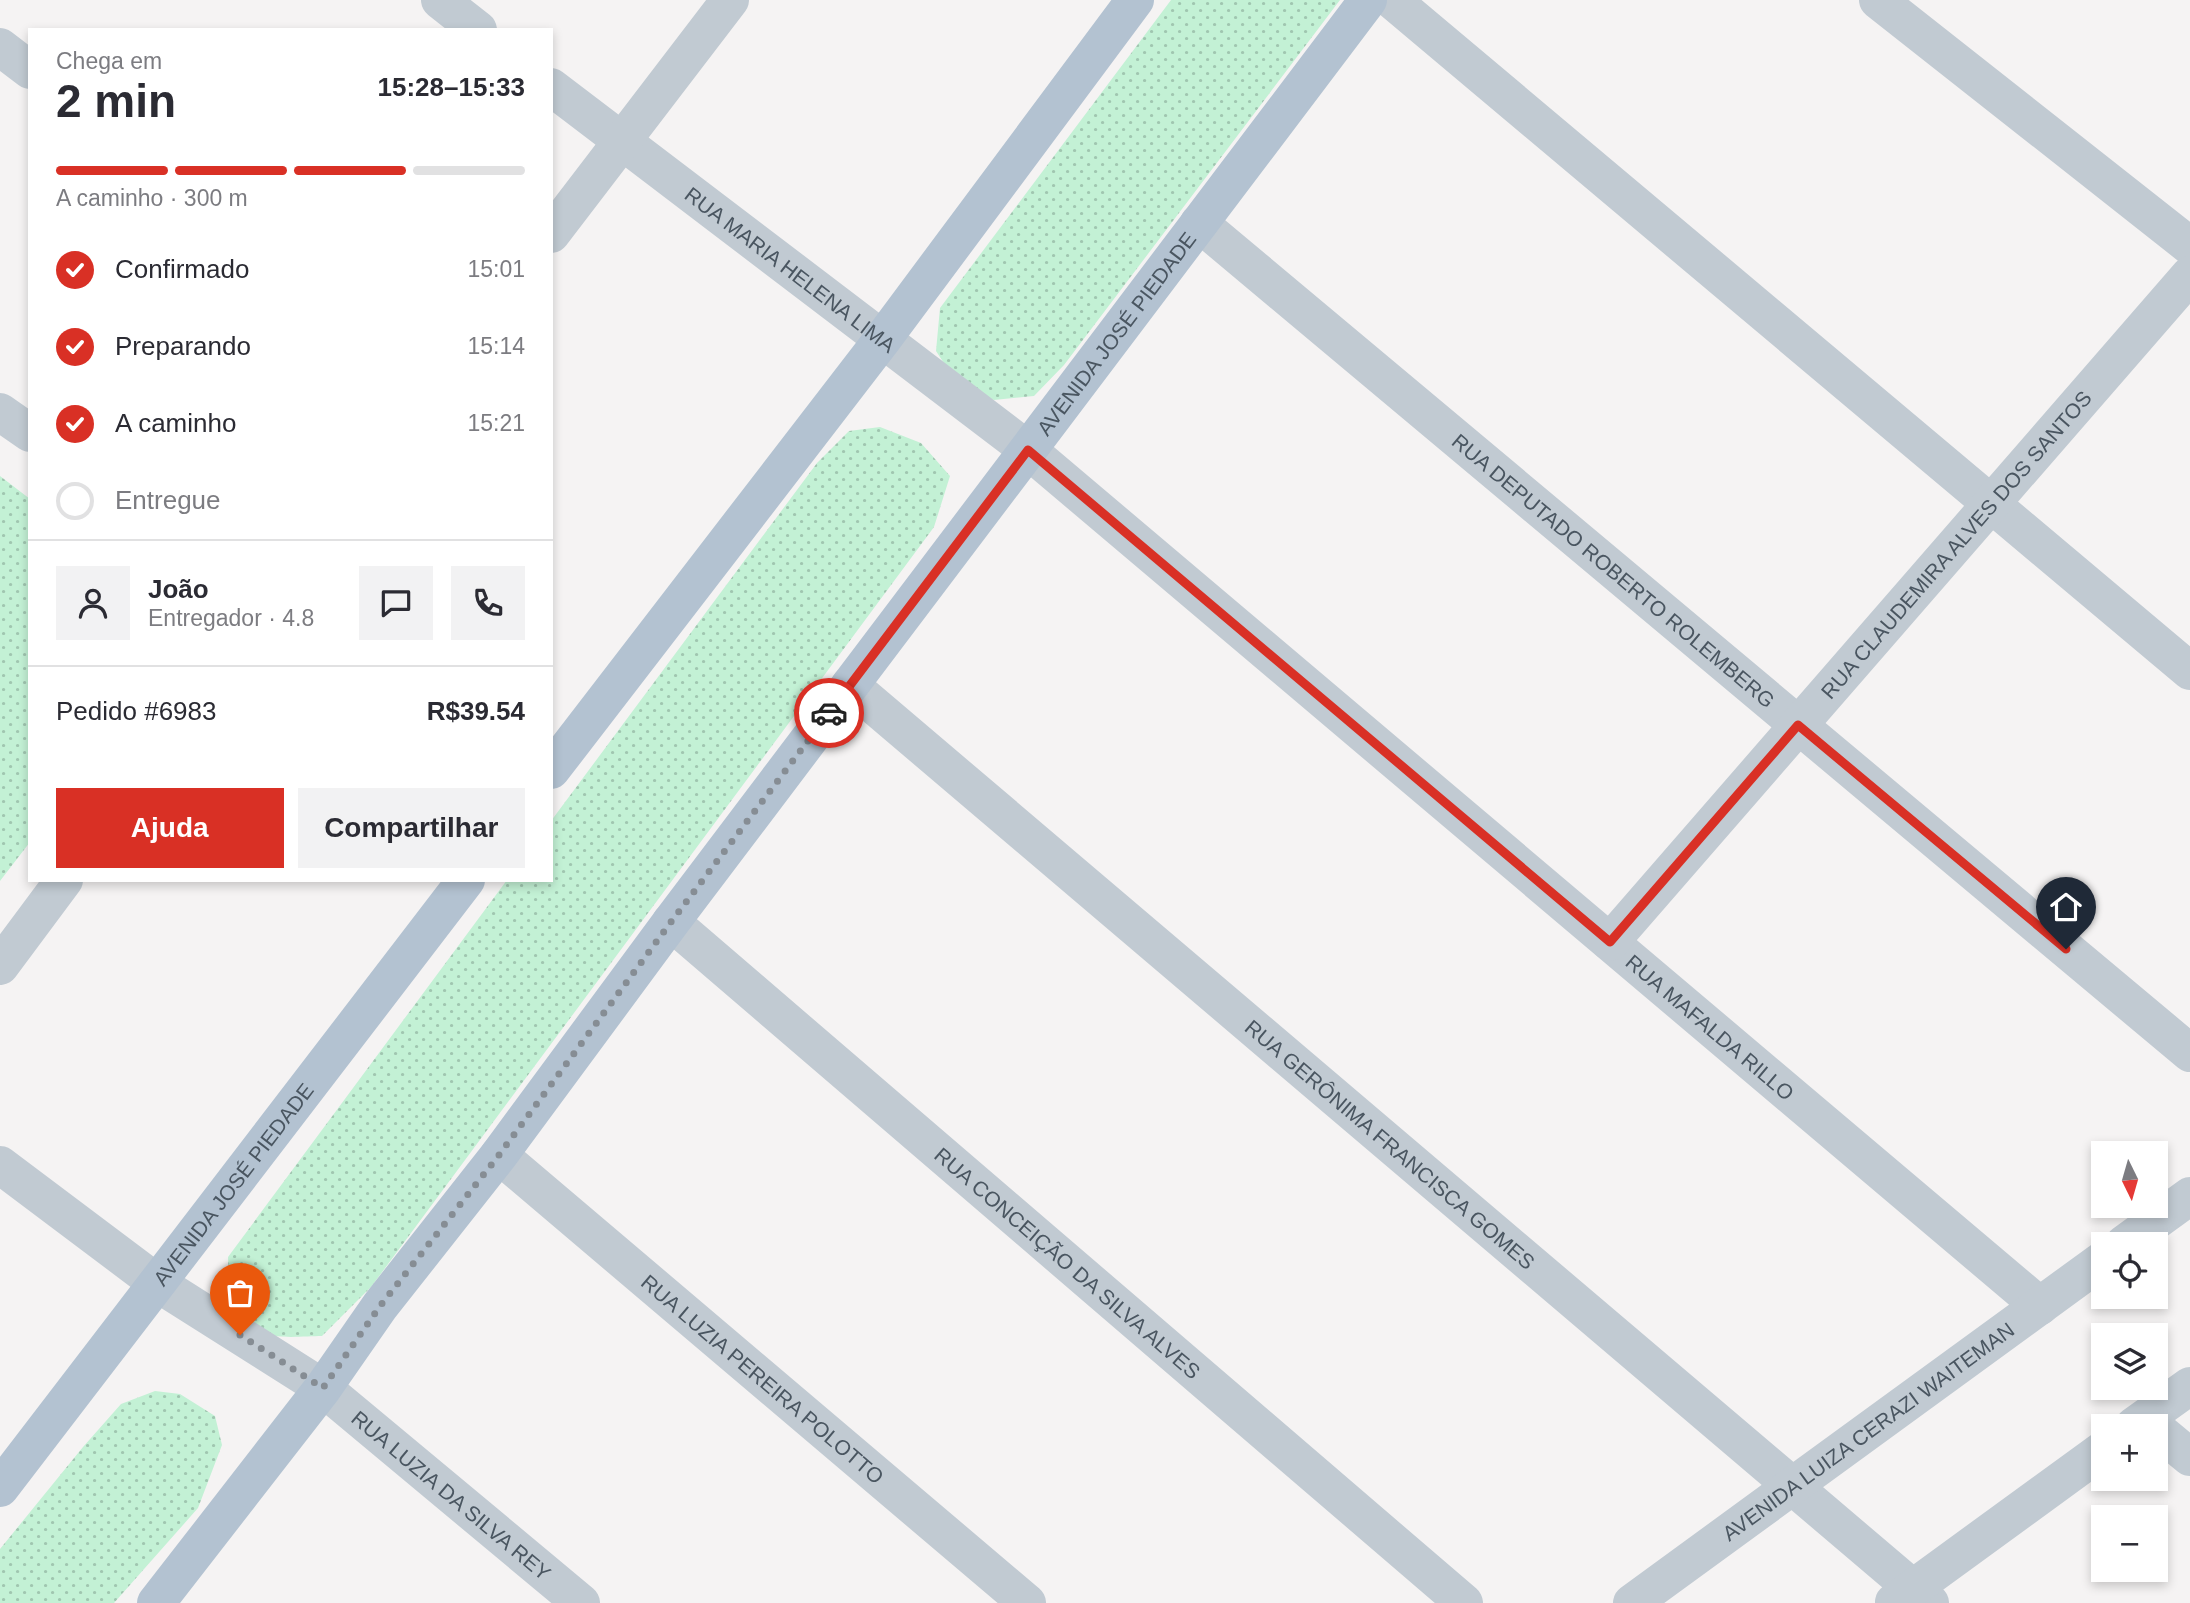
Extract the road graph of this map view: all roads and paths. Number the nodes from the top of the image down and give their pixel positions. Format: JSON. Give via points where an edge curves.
{"nodes":[{"id":1,"x":440,"y":0,"type":"edge"},
{"id":2,"x":730,"y":0,"type":"edge"},
{"id":3,"x":1135,"y":0,"type":"edge"},
{"id":4,"x":1368,"y":0,"type":"edge"},
{"id":5,"x":1392,"y":0,"type":"edge"},
{"id":6,"x":1878,"y":0,"type":"edge"},
{"id":7,"x":475,"y":28,"type":"edge"},
{"id":8,"x":0,"y":47,"type":"edge"},
{"id":9,"x":28,"y":68,"type":"edge"},
{"id":10,"x":553,"y":89,"type":"edge"},
{"id":11,"x":621,"y":142,"type":"junction"},
{"id":12,"x":1199,"y":223,"type":"junction"},
{"id":13,"x":553,"y":231,"type":"edge"},
{"id":14,"x":2190,"y":246,"type":"edge"},
{"id":15,"x":2190,"y":275,"type":"edge"},
{"id":16,"x":882,"y":340,"type":"junction"},
{"id":17,"x":0,"y":412,"type":"edge"},
{"id":18,"x":28,"y":432,"type":"edge"},
{"id":19,"x":1028,"y":450,"type":"junction"},
{"id":20,"x":1991,"y":504,"type":"junction"},
{"id":21,"x":2190,"y":671,"type":"edge"},
{"id":22,"x":850,"y":685,"type":"junction"},
{"id":23,"x":1798,"y":725,"type":"junction"},
{"id":24,"x":553,"y":767,"type":"edge"},
{"id":25,"x":63,"y":882,"type":"edge"},
{"id":26,"x":464,"y":882,"type":"edge"},
{"id":27,"x":671,"y":922,"type":"junction"},
{"id":28,"x":1610,"y":942,"type":"junction"},
{"id":29,"x":0,"y":966,"type":"edge"},
{"id":30,"x":2190,"y":1053,"type":"edge"},
{"id":31,"x":499,"y":1155,"type":"junction"},
{"id":32,"x":0,"y":1165,"type":"edge"},
{"id":33,"x":2190,"y":1196,"type":"edge"},
{"id":34,"x":2140,"y":1232,"type":"edge"},
{"id":35,"x":2091,"y":1269,"type":"edge"},
{"id":36,"x":157,"y":1283,"type":"junction"},
{"id":37,"x":2040,"y":1306,"type":"junction"},
{"id":38,"x":2190,"y":1386,"type":"edge"},
{"id":39,"x":323,"y":1388,"type":"junction"},
{"id":40,"x":2159,"y":1414,"type":"edge"},
{"id":41,"x":2168,"y":1441,"type":"edge"},
{"id":42,"x":2190,"y":1457,"type":"edge"},
{"id":43,"x":2091,"y":1459,"type":"edge"},
{"id":44,"x":1793,"y":1487,"type":"junction"},
{"id":45,"x":0,"y":1488,"type":"edge"},
{"id":46,"x":1912,"y":1598,"type":"edge"},
{"id":47,"x":156,"y":1603,"type":"edge"},
{"id":48,"x":581,"y":1603,"type":"edge"},
{"id":49,"x":1027,"y":1603,"type":"edge"},
{"id":50,"x":1464,"y":1603,"type":"edge"},
{"id":51,"x":1632,"y":1603,"type":"edge"}],
"edges":[{"from":1,"to":7,"type":"street"},
{"from":2,"to":11,"type":"street"},
{"from":3,"to":16,"type":"main road"},
{"from":4,"to":12,"type":"main road","name":"AVENIDA JOSÉ PIEDADE"},
{"from":5,"to":20,"type":"street"},
{"from":6,"to":14,"type":"street"},
{"from":8,"to":9,"type":"street"},
{"from":10,"to":11,"type":"street","name":"RUA MARIA HELENA LIMA"},
{"from":11,"to":13,"type":"street"},
{"from":11,"to":16,"type":"street","name":"RUA MARIA HELENA LIMA"},
{"from":12,"to":19,"type":"main road","name":"AVENIDA JOSÉ PIEDADE"},
{"from":12,"to":23,"type":"street","name":"RUA DEPUTADO ROBERTO ROLEMBERG"},
{"from":15,"to":20,"type":"street","name":"RUA CLAUDEMIRA ALVES DOS SANTOS"},
{"from":16,"to":19,"type":"street","name":"RUA MARIA HELENA LIMA"},
{"from":16,"to":24,"type":"main road"},
{"from":17,"to":18,"type":"street"},
{"from":19,"to":22,"type":"main road","name":"AVENIDA JOSÉ PIEDADE"},
{"from":19,"to":28,"type":"street","name":"RUA MAFALDA RILLO"},
{"from":20,"to":21,"type":"street"},
{"from":20,"to":23,"type":"street","name":"RUA CLAUDEMIRA ALVES DOS SANTOS"},
{"from":22,"to":27,"type":"main road","name":"AVENIDA JOSÉ PIEDADE"},
{"from":22,"to":44,"type":"street","name":"RUA GERÔNIMA FRANCISCA GOMES"},
{"from":23,"to":28,"type":"street","name":"RUA CLAUDEMIRA ALVES DOS SANTOS"},
{"from":23,"to":30,"type":"street","name":"RUA DEPUTADO ROBERTO ROLEMBERG"},
{"from":25,"to":29,"type":"street"},
{"from":26,"to":36,"type":"main road","name":"AVENIDA JOSÉ PIEDADE"},
{"from":27,"to":31,"type":"main road","name":"AVENIDA JOSÉ PIEDADE"},
{"from":27,"to":50,"type":"street","name":"RUA CONCEIÇÃO DA SILVA ALVES"},
{"from":28,"to":37,"type":"street","name":"RUA MAFALDA RILLO"},
{"from":31,"to":39,"type":"main road","name":"AVENIDA JOSÉ PIEDADE","via":[[380,1306]]},
{"from":31,"to":49,"type":"street","name":"RUA LUZIA PEREIRA POLOTTO"},
{"from":32,"to":36,"type":"street","name":"RUA LUZIA DA SILVA REY"},
{"from":33,"to":34,"type":"street"},
{"from":35,"to":37,"type":"street","name":"AVENIDA LUIZA CERAZI WAITEMAN"},
{"from":36,"to":39,"type":"street","name":"RUA LUZIA DA SILVA REY"},
{"from":36,"to":45,"type":"main road","name":"AVENIDA JOSÉ PIEDADE"},
{"from":37,"to":44,"type":"street","name":"AVENIDA LUIZA CERAZI WAITEMAN"},
{"from":38,"to":40,"type":"street"},
{"from":39,"to":47,"type":"main road","name":"AVENIDA JOSÉ PIEDADE"},
{"from":39,"to":48,"type":"street","name":"RUA LUZIA DA SILVA REY"},
{"from":41,"to":42,"type":"street"},
{"from":43,"to":46,"type":"street"},
{"from":44,"to":46,"type":"street","name":"RUA GERÔNIMA FRANCISCA GOMES"},
{"from":44,"to":51,"type":"street","name":"AVENIDA LUIZA CERAZI WAITEMAN"}]}
